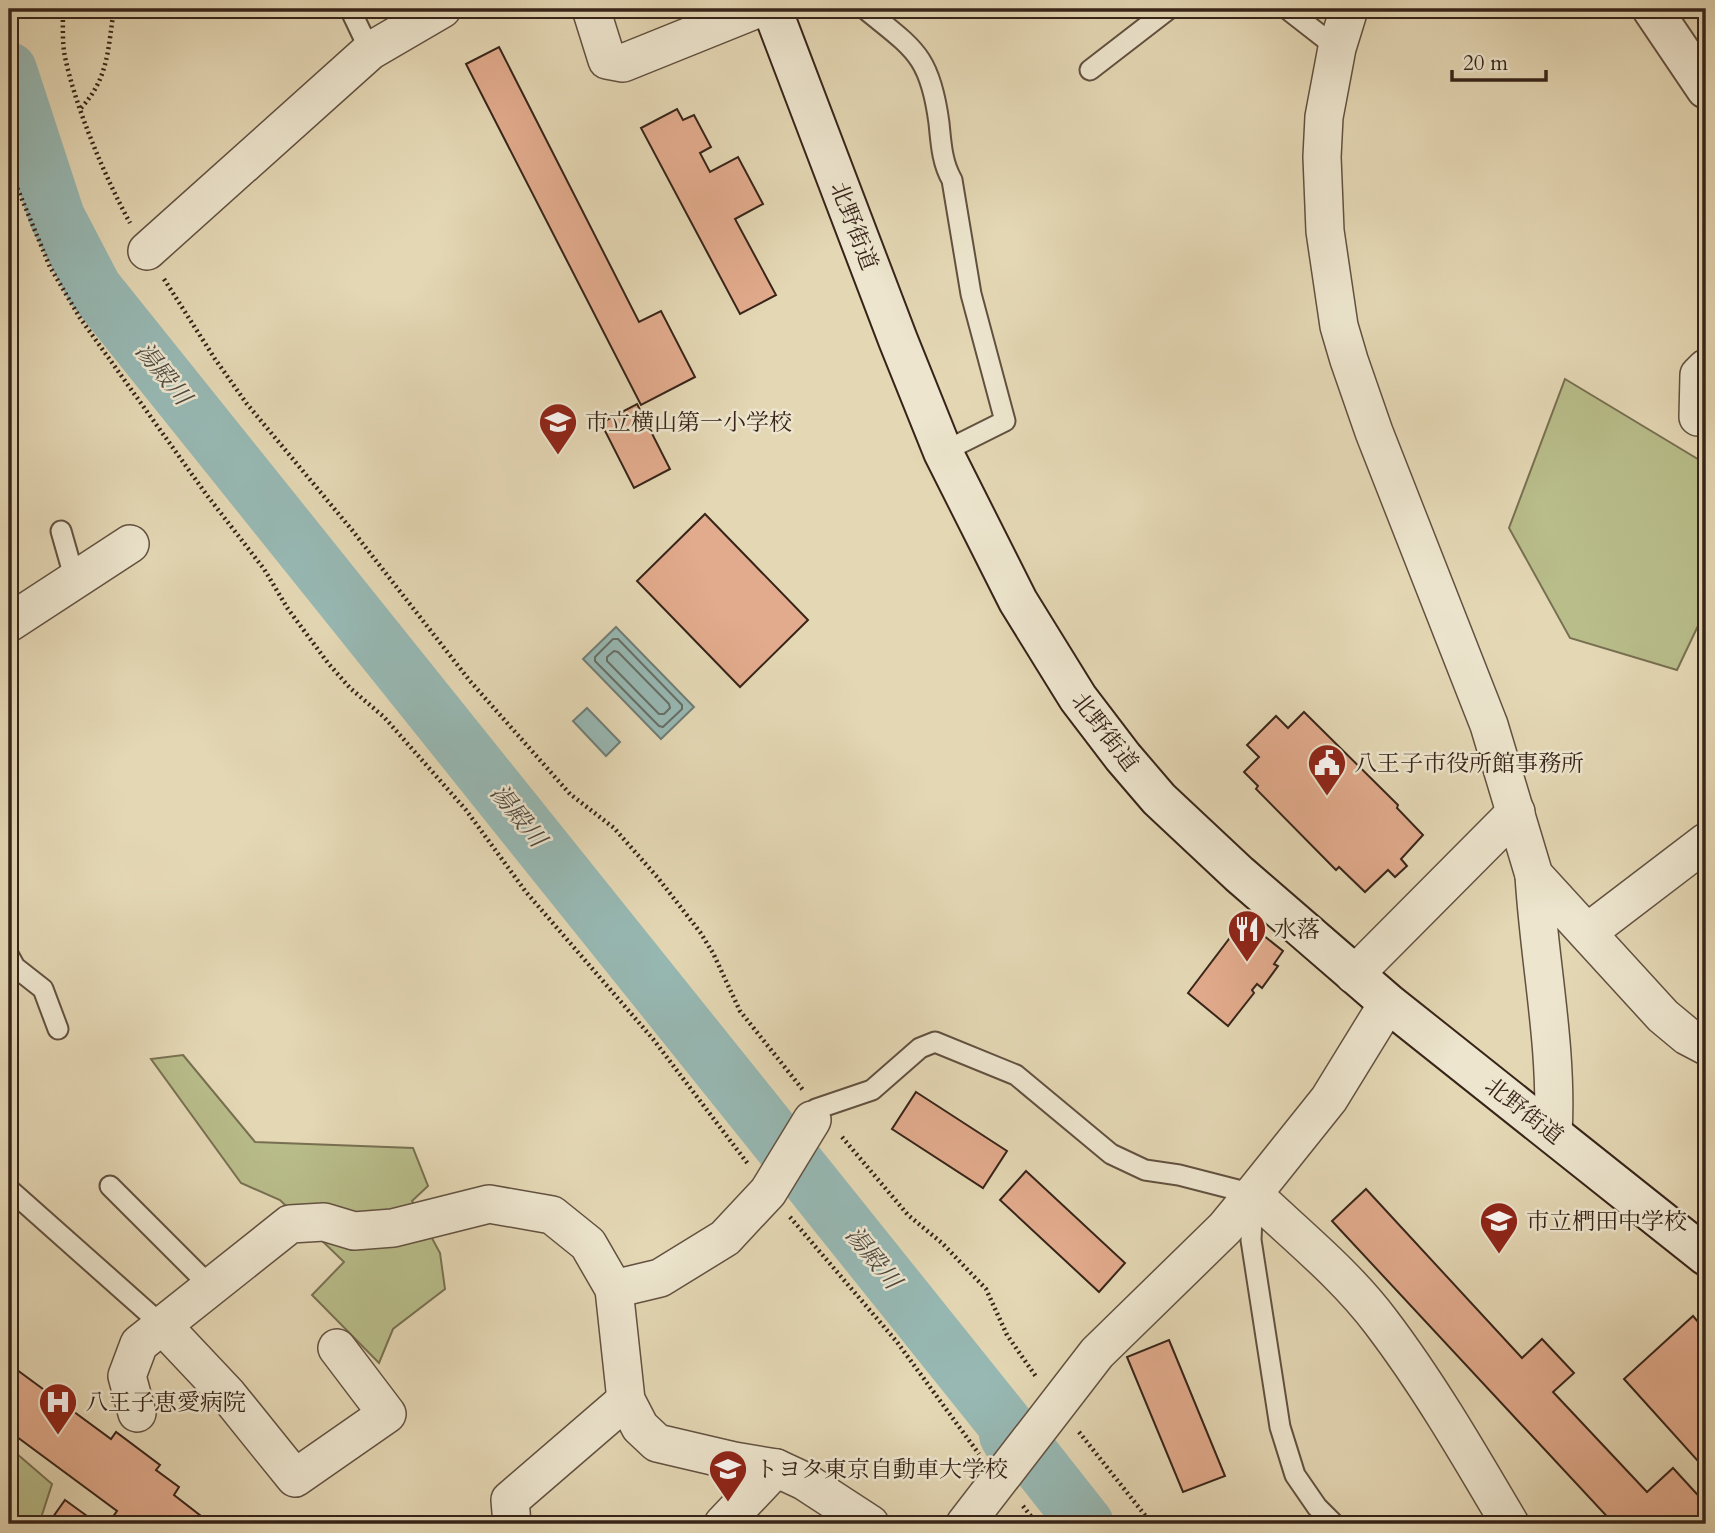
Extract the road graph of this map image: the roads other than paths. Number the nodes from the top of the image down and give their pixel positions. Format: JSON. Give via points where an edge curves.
{"nodes":[{"id":1,"x":350,"y":9,"type":"edge"},
{"id":2,"x":442,"y":9,"type":"edge"},
{"id":3,"x":591,"y":9,"type":"edge"},
{"id":4,"x":757,"y":9,"type":"edge"},
{"id":5,"x":772,"y":9,"type":"edge"},
{"id":6,"x":865,"y":9,"type":"edge"},
{"id":7,"x":1169,"y":9,"type":"edge"},
{"id":8,"x":1287,"y":9,"type":"edge"},
{"id":9,"x":1349,"y":9,"type":"edge"},
{"id":10,"x":1652,"y":9,"type":"edge"},
{"id":11,"x":1337,"y":48,"type":"junction"},
{"id":12,"x":370,"y":51,"type":"junction"},
{"id":13,"x":1090,"y":70,"type":"dead end"},
{"id":14,"x":1706,"y":89,"type":"edge"},
{"id":15,"x":147,"y":251,"type":"road end"},
{"id":16,"x":1706,"y":368,"type":"edge"},
{"id":17,"x":1698,"y":417,"type":"dead end"},
{"id":18,"x":943,"y":452,"type":"junction"},
{"id":19,"x":61,"y":531,"type":"dead end"},
{"id":20,"x":130,"y":544,"type":"dead end"},
{"id":21,"x":75,"y":580,"type":"junction"},
{"id":22,"x":9,"y":623,"type":"edge"},
{"id":23,"x":1516,"y":812,"type":"junction"},
{"id":24,"x":1706,"y":842,"type":"edge"},
{"id":25,"x":1534,"y":875,"type":"junction"},
{"id":26,"x":1588,"y":932,"type":"junction"},
{"id":27,"x":9,"y":956,"type":"edge"},
{"id":28,"x":1354,"y":975,"type":"junction"},
{"id":29,"x":1388,"y":1003,"type":"junction"},
{"id":30,"x":58,"y":1029,"type":"dead end"},
{"id":31,"x":1706,"y":1046,"type":"edge"},
{"id":32,"x":814,"y":1114,"type":"joint"},
{"id":33,"x":1553,"y":1134,"type":"junction"},
{"id":34,"x":110,"y":1186,"type":"dead end"},
{"id":35,"x":9,"y":1189,"type":"edge"},
{"id":36,"x":1253,"y":1194,"type":"junction"},
{"id":37,"x":1706,"y":1256,"type":"edge"},
{"id":38,"x":211,"y":1287,"type":"junction"},
{"id":39,"x":614,"y":1289,"type":"junction"},
{"id":40,"x":162,"y":1325,"type":"junction"},
{"id":41,"x":337,"y":1348,"type":"dead end"},
{"id":42,"x":626,"y":1400,"type":"junction"},
{"id":43,"x":137,"y":1413,"type":"dead end"},
{"id":44,"x":776,"y":1468,"type":"junction"},
{"id":45,"x":512,"y":1524,"type":"edge"},
{"id":46,"x":723,"y":1524,"type":"edge"},
{"id":47,"x":870,"y":1524,"type":"edge"},
{"id":48,"x":965,"y":1524,"type":"edge"},
{"id":49,"x":1334,"y":1524,"type":"edge"},
{"id":50,"x":1510,"y":1524,"type":"edge"}],
"edges":[{"from":1,"to":12,"type":"lane"},
{"from":2,"to":12,"type":"street"},
{"from":3,"to":4,"type":"street","via":[[607,60],[623,63]]},
{"from":5,"to":18,"type":"main road","name":"北野街道"},
{"from":6,"to":18,"type":"lane","via":[[910,45],[924,64],[935,96],[971,294],[1005,421]]},
{"from":7,"to":13,"type":"lane"},
{"from":8,"to":11,"type":"lane"},
{"from":9,"to":11,"type":"street"},
{"from":10,"to":14,"type":"main road"},
{"from":11,"to":23,"type":"street","via":[[1322,157],[1325,232],[1339,326],[1374,432],[1489,725]]},
{"from":12,"to":15,"type":"street"},
{"from":16,"to":17,"type":"street","via":[[1699,375]]},
{"from":18,"to":28,"type":"main road","name":"北野街道","via":[[1031,624],[1123,757],[1184,824]]},
{"from":19,"to":21,"type":"lane"},
{"from":20,"to":21,"type":"street"},
{"from":21,"to":22,"type":"street"},
{"from":23,"to":25,"type":"street"},
{"from":23,"to":28,"type":"street"},
{"from":24,"to":26,"type":"street"},
{"from":25,"to":26,"type":"street"},
{"from":25,"to":33,"type":"street","via":[[1553,1058]]},
{"from":26,"to":31,"type":"street","via":[[1663,1016]]},
{"from":27,"to":30,"type":"lane","via":[[15,967],[43,989]]},
{"from":28,"to":29,"type":"main road","name":"北野街道"},
{"from":29,"to":33,"type":"main road","name":"北野街道"},
{"from":29,"to":36,"type":"street","via":[[1329,1099]]},
{"from":32,"to":36,"type":"lane","via":[[872,1090],[920,1048],[935,1042],[1016,1075],[1111,1154],[1145,1170]]},
{"from":32,"to":39,"type":"street","via":[[770,1188],[724,1238],[660,1278]]},
{"from":33,"to":37,"type":"main road","name":"北野街道"},
{"from":34,"to":38,"type":"lane"},
{"from":35,"to":40,"type":"lane"},
{"from":36,"to":48,"type":"street","via":[[1097,1353]]},
{"from":36,"to":49,"type":"lane","via":[[1251,1240],[1280,1427],[1295,1475]]},
{"from":36,"to":50,"type":"street","via":[[1381,1321]]},
{"from":38,"to":39,"type":"street","via":[[290,1224],[324,1222],[354,1231],[393,1228],[489,1204],[552,1215],[588,1244]]},
{"from":38,"to":40,"type":"street"},
{"from":39,"to":42,"type":"street"},
{"from":40,"to":41,"type":"street","via":[[228,1395],[295,1478],[387,1414]]},
{"from":40,"to":43,"type":"street","via":[[139,1344],[127,1376]]},
{"from":42,"to":44,"type":"street","via":[[640,1426],[657,1443]]},
{"from":42,"to":45,"type":"street","via":[[510,1500]]},
{"from":44,"to":46,"type":"street"},
{"from":44,"to":47,"type":"street"}]}
